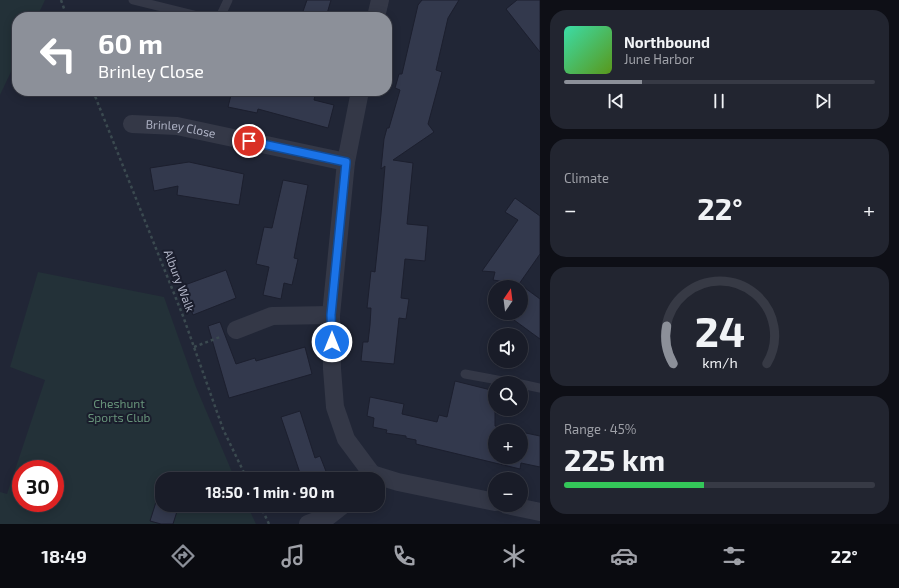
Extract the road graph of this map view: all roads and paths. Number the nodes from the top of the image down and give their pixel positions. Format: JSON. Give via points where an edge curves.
{"nodes":[{"id":1,"x":61,"y":0,"type":"edge"},
{"id":2,"x":133,"y":0,"type":"edge"},
{"id":3,"x":228,"y":0,"type":"edge"},
{"id":4,"x":380,"y":0,"type":"edge"},
{"id":5,"x":65,"y":12,"type":"edge"},
{"id":6,"x":182,"y":12,"type":"edge"},
{"id":7,"x":222,"y":12,"type":"edge"},
{"id":8,"x":377,"y":12,"type":"edge"},
{"id":9,"x":95,"y":96,"type":"edge"},
{"id":10,"x":359,"y":96,"type":"edge"},
{"id":11,"x":132,"y":124,"type":"dead end"},
{"id":12,"x":346,"y":162,"type":"junction"},
{"id":13,"x":331,"y":315,"type":"junction"},
{"id":14,"x":236,"y":330,"type":"joint"},
{"id":15,"x":194,"y":347,"type":"junction"},
{"id":16,"x":465,"y":374,"type":"dead end"},
{"id":17,"x":488,"y":378,"type":"edge"},
{"id":18,"x":528,"y":385,"type":"edge"},
{"id":19,"x":540,"y":388,"type":"edge"},
{"id":20,"x":244,"y":472,"type":"edge"},
{"id":21,"x":367,"y":472,"type":"edge"},
{"id":22,"x":385,"y":479,"type":"edge"},
{"id":23,"x":488,"y":501,"type":"edge"},
{"id":24,"x":528,"y":509,"type":"edge"},
{"id":25,"x":263,"y":512,"type":"edge"},
{"id":26,"x":334,"y":512,"type":"edge"},
{"id":27,"x":540,"y":512,"type":"edge"},
{"id":28,"x":269,"y":524,"type":"edge"},
{"id":29,"x":308,"y":524,"type":"edge"}],
"edges":[{"from":1,"to":5,"type":"path"},
{"from":2,"to":6,"type":"lane"},
{"from":3,"to":7,"type":"lane"},
{"from":4,"to":8,"type":"street"},
{"from":9,"to":15,"type":"path","name":"Albury Walk"},
{"from":10,"to":12,"type":"street"},
{"from":11,"to":12,"type":"street","name":"Brinley Close","via":[[177,126]]},
{"from":12,"to":13,"type":"street"},
{"from":13,"to":14,"type":"street","via":[[272,316]]},
{"from":13,"to":21,"type":"street","via":[[335,407],[346,439]]},
{"from":14,"to":15,"type":"path"},
{"from":15,"to":20,"type":"path","name":"Albury Walk","via":[[223,429]]},
{"from":16,"to":17,"type":"lane"},
{"from":18,"to":19,"type":"lane"},
{"from":22,"to":23,"type":"street"},
{"from":24,"to":27,"type":"street"},
{"from":25,"to":28,"type":"path"},
{"from":26,"to":29,"type":"street"}]}
